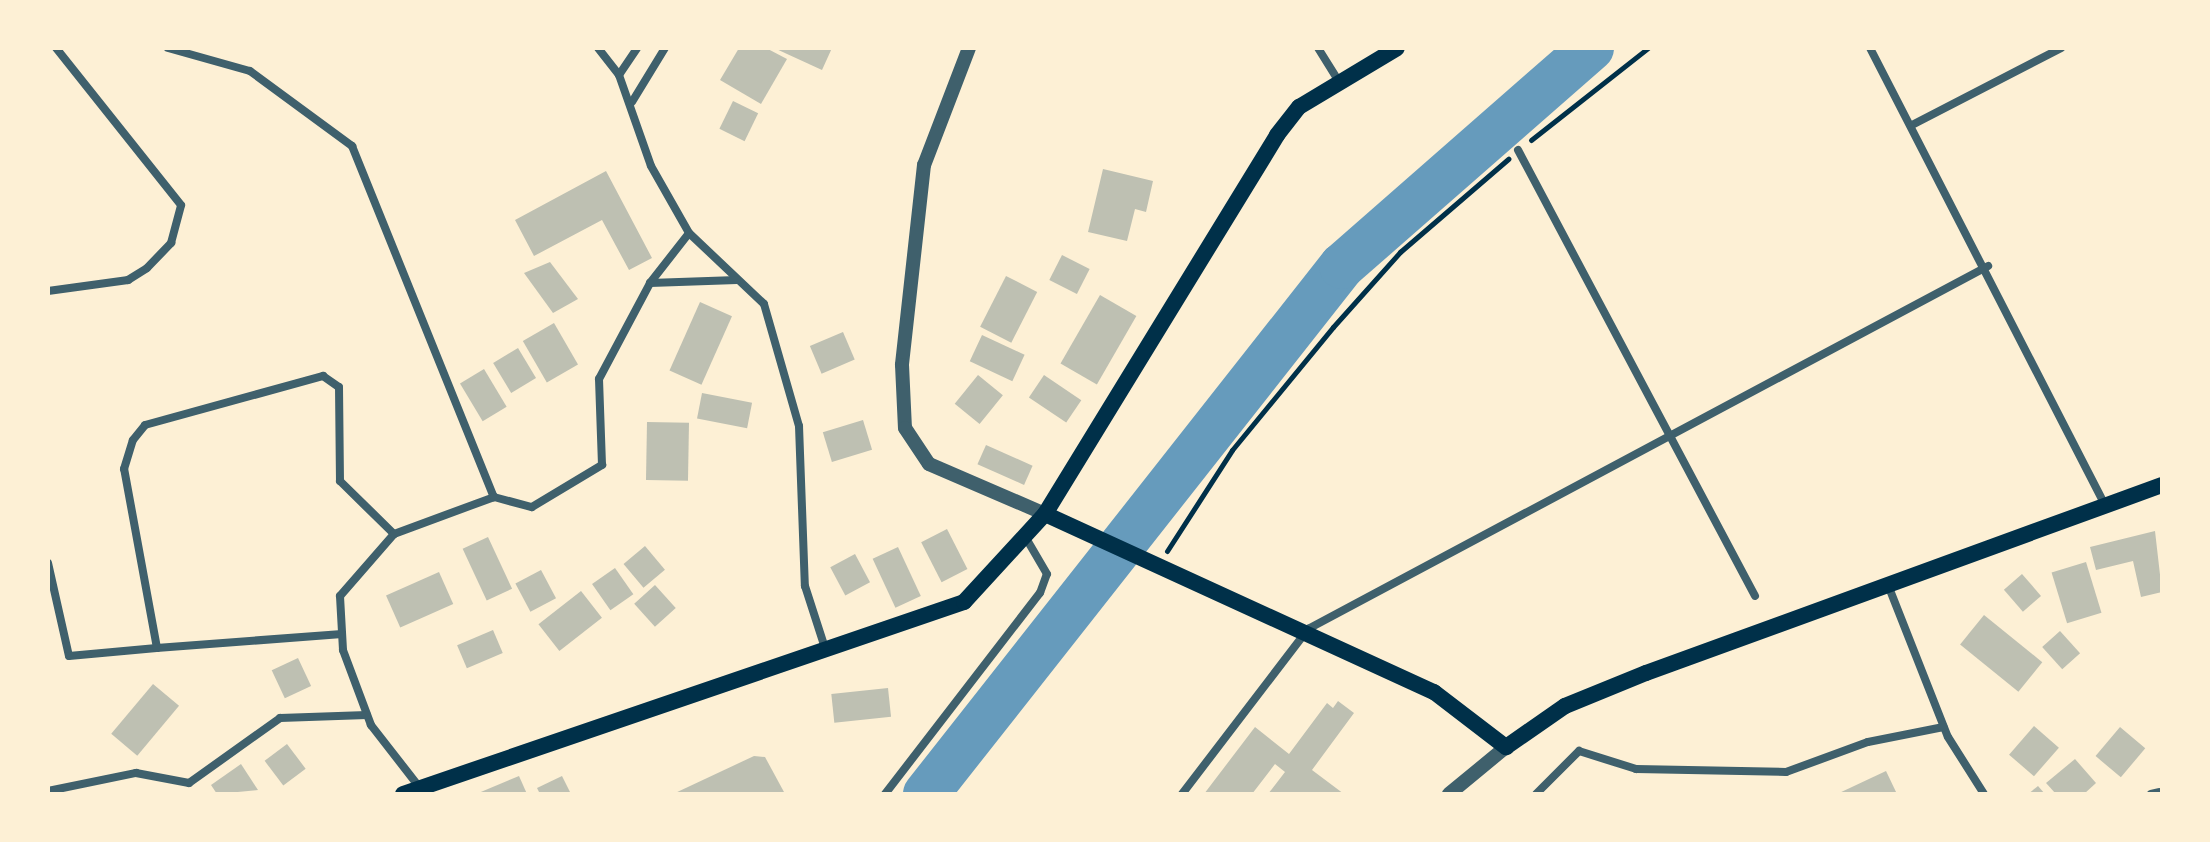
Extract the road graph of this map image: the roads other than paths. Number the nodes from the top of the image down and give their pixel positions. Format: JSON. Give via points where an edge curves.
{"nodes":[{"id":1,"x":56,"y":48,"type":"edge"},
{"id":2,"x":168,"y":48,"type":"edge"},
{"id":3,"x":598,"y":48,"type":"edge"},
{"id":4,"x":637,"y":48,"type":"edge"},
{"id":5,"x":665,"y":48,"type":"edge"},
{"id":6,"x":969,"y":48,"type":"edge"},
{"id":7,"x":1318,"y":48,"type":"edge"},
{"id":8,"x":1397,"y":48,"type":"edge"},
{"id":9,"x":1870,"y":48,"type":"edge"},
{"id":10,"x":2061,"y":48,"type":"edge"},
{"id":11,"x":619,"y":75,"type":"junction"},
{"id":12,"x":1339,"y":81,"type":"junction"},
{"id":13,"x":632,"y":102,"type":"junction"},
{"id":14,"x":1912,"y":125,"type":"junction"},
{"id":15,"x":1518,"y":150,"type":"road end"},
{"id":16,"x":689,"y":233,"type":"junction"},
{"id":17,"x":1988,"y":266,"type":"junction"},
{"id":18,"x":737,"y":280,"type":"junction"},
{"id":19,"x":650,"y":283,"type":"junction"},
{"id":20,"x":48,"y":291,"type":"edge"},
{"id":21,"x":1672,"y":432,"type":"junction"},
{"id":22,"x":2162,"y":485,"type":"edge"},
{"id":23,"x":494,"y":497,"type":"junction"},
{"id":24,"x":2105,"y":505,"type":"junction"},
{"id":25,"x":1045,"y":514,"type":"junction"},
{"id":26,"x":394,"y":534,"type":"junction"},
{"id":27,"x":1026,"y":538,"type":"junction"},
{"id":28,"x":48,"y":563,"type":"edge"},
{"id":29,"x":1888,"y":583,"type":"junction"},
{"id":30,"x":1755,"y":596,"type":"dead end"},
{"id":31,"x":1308,"y":629,"type":"junction"},
{"id":32,"x":342,"y":634,"type":"junction"},
{"id":33,"x":157,"y":648,"type":"junction"},
{"id":34,"x":827,"y":655,"type":"junction"},
{"id":35,"x":367,"y":715,"type":"junction"},
{"id":36,"x":1944,"y":727,"type":"junction"},
{"id":37,"x":1506,"y":747,"type":"junction"},
{"id":38,"x":48,"y":791,"type":"edge"},
{"id":39,"x":412,"y":791,"type":"edge"},
{"id":40,"x":885,"y":794,"type":"edge"},
{"id":41,"x":1182,"y":794,"type":"edge"},
{"id":42,"x":1449,"y":794,"type":"edge"},
{"id":43,"x":1536,"y":794,"type":"edge"},
{"id":44,"x":1984,"y":794,"type":"edge"}],
"edges":[{"from":1,"to":20,"type":"street","via":[[181,205],[171,243],[147,268],[128,280]]},
{"from":2,"to":23,"type":"street","via":[[250,71],[352,146]]},
{"from":3,"to":11,"type":"street"},
{"from":4,"to":11,"type":"street"},
{"from":5,"to":13,"type":"street"},
{"from":6,"to":25,"type":"street","via":[[924,165],[902,365],[905,428],[929,464]]},
{"from":7,"to":12,"type":"street"},
{"from":8,"to":12,"type":"main road"},
{"from":9,"to":14,"type":"street"},
{"from":10,"to":14,"type":"street"},
{"from":11,"to":13,"type":"street"},
{"from":12,"to":25,"type":"main road","via":[[1299,107],[1259,160]]},
{"from":13,"to":16,"type":"street","via":[[651,166]]},
{"from":14,"to":17,"type":"street"},
{"from":15,"to":21,"type":"street"},
{"from":16,"to":18,"type":"street"},
{"from":16,"to":19,"type":"street"},
{"from":17,"to":21,"type":"street"},
{"from":17,"to":24,"type":"street"},
{"from":18,"to":19,"type":"street"},
{"from":18,"to":34,"type":"street","via":[[764,304],[785,365],[799,426],[805,586]]},
{"from":19,"to":23,"type":"street","via":[[599,379],[602,465],[532,507]]},
{"from":21,"to":30,"type":"street"},
{"from":21,"to":31,"type":"street"},
{"from":22,"to":24,"type":"main road"},
{"from":23,"to":26,"type":"street"},
{"from":24,"to":29,"type":"main road"},
{"from":25,"to":27,"type":"main road"},
{"from":25,"to":31,"type":"main road"},
{"from":26,"to":32,"type":"street","via":[[340,596]]},
{"from":26,"to":33,"type":"street","via":[[340,481],[339,387],[323,376],[145,425],[124,469]]},
{"from":27,"to":34,"type":"main road","via":[[964,602]]},
{"from":27,"to":40,"type":"street","via":[[1047,574],[1040,593]]},
{"from":28,"to":33,"type":"street","via":[[69,656]]},
{"from":29,"to":36,"type":"street"},
{"from":29,"to":37,"type":"main road","via":[[1565,706]]},
{"from":31,"to":37,"type":"main road","via":[[1434,692]]},
{"from":31,"to":41,"type":"street"},
{"from":32,"to":33,"type":"street"},
{"from":32,"to":35,"type":"street"},
{"from":34,"to":39,"type":"main road"},
{"from":35,"to":38,"type":"street","via":[[280,718],[189,783],[136,773]]},
{"from":35,"to":39,"type":"street"},
{"from":36,"to":43,"type":"street","via":[[1868,742],[1786,772],[1636,769],[1579,751]]},
{"from":36,"to":44,"type":"street"},
{"from":37,"to":42,"type":"street"}]}
